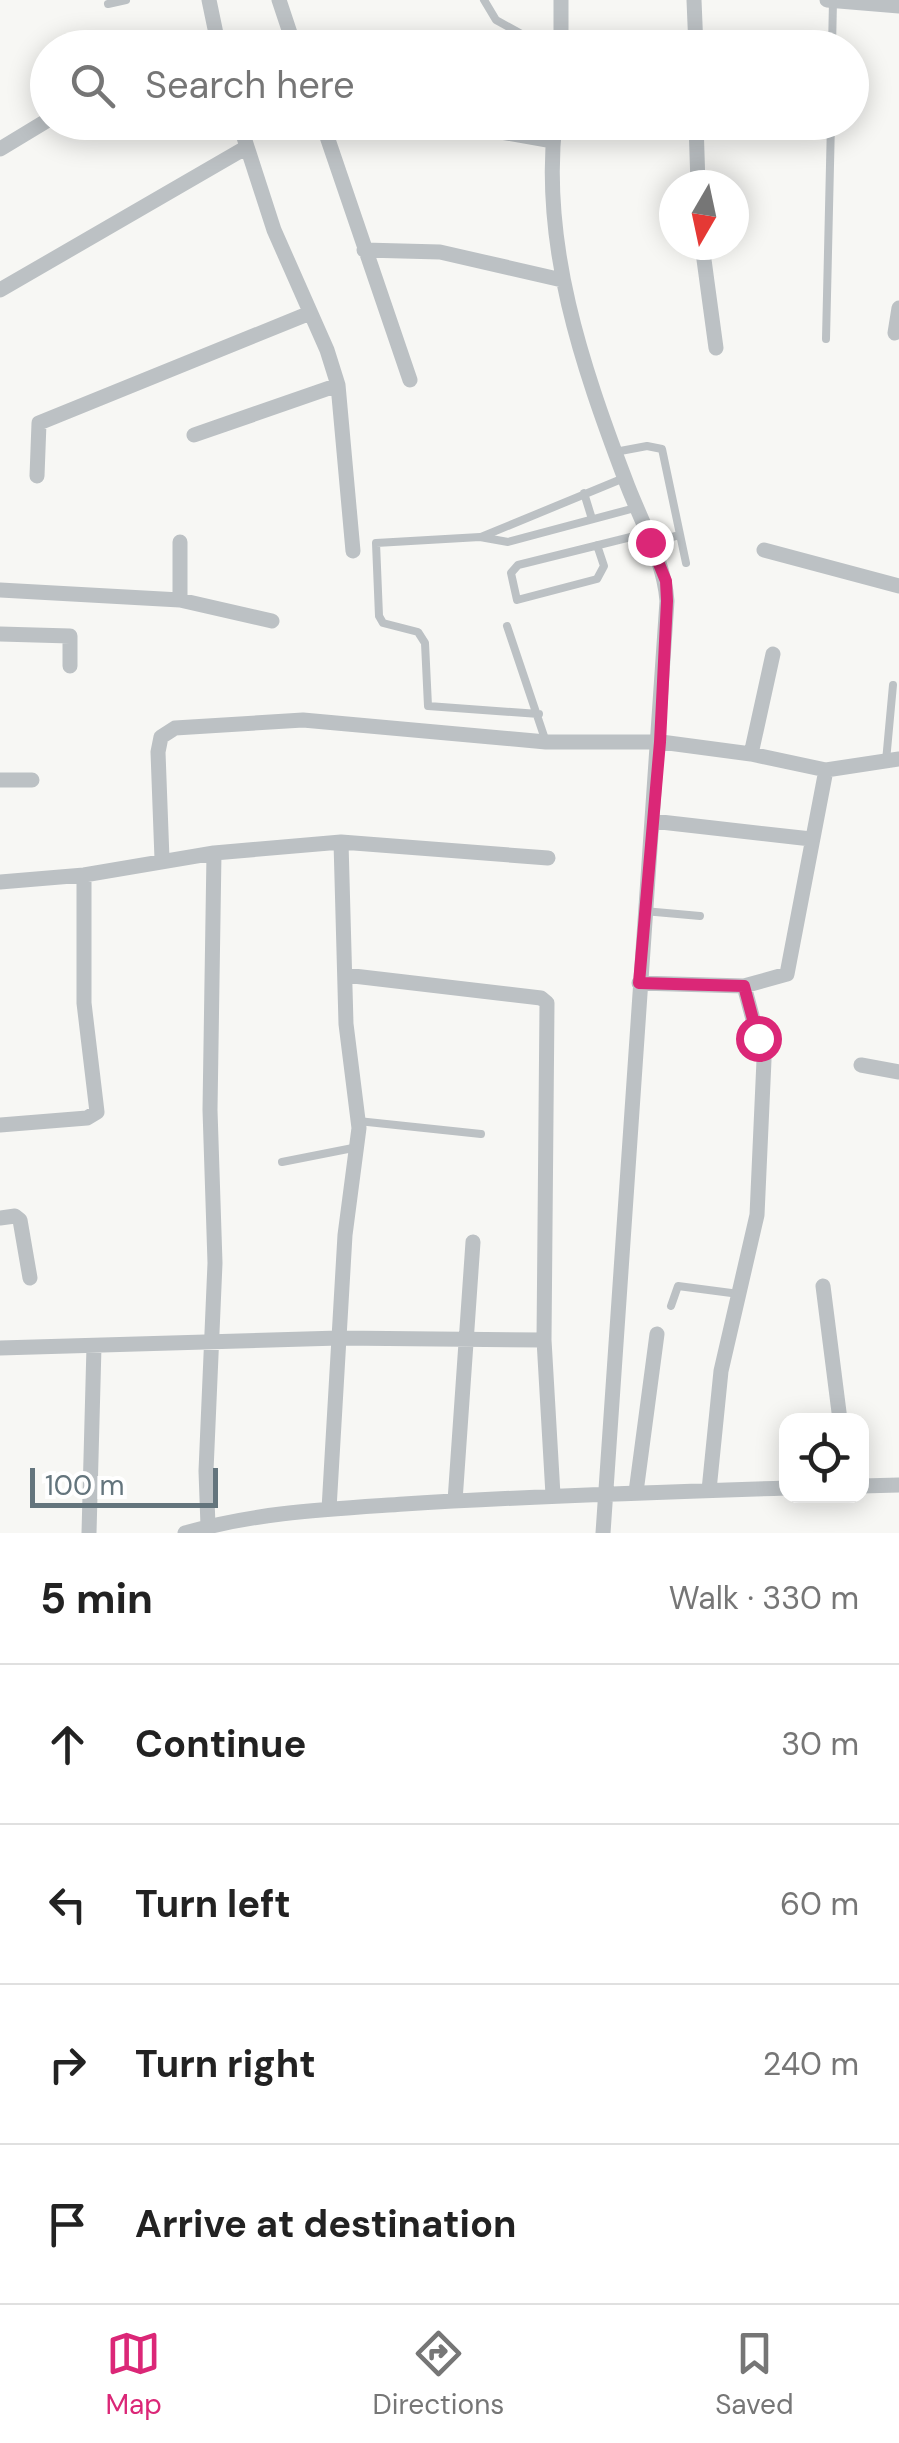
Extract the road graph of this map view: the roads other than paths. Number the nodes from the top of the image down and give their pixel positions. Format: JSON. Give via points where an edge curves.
{"nodes":[{"id":1,"x":126,"y":0,"type":"edge"},
{"id":2,"x":208,"y":0,"type":"edge"},
{"id":3,"x":278,"y":0,"type":"edge"},
{"id":4,"x":484,"y":0,"type":"edge"},
{"id":5,"x":561,"y":0,"type":"edge"},
{"id":6,"x":694,"y":0,"type":"edge"},
{"id":7,"x":830,"y":0,"type":"edge"},
{"id":8,"x":864,"y":2,"type":"edge"},
{"id":9,"x":108,"y":4,"type":"dead end"},
{"id":10,"x":899,"y":6,"type":"edge"},
{"id":11,"x":215,"y":30,"type":"edge"},
{"id":12,"x":289,"y":30,"type":"edge"},
{"id":13,"x":514,"y":30,"type":"edge"},
{"id":14,"x":560,"y":30,"type":"edge"},
{"id":15,"x":695,"y":30,"type":"edge"},
{"id":16,"x":831,"y":30,"type":"edge"},
{"id":17,"x":30,"y":131,"type":"edge"},
{"id":18,"x":245,"y":140,"type":"edge"},
{"id":19,"x":328,"y":140,"type":"edge"},
{"id":20,"x":541,"y":140,"type":"edge"},
{"id":21,"x":697,"y":140,"type":"edge"},
{"id":22,"x":831,"y":140,"type":"edge"},
{"id":23,"x":552,"y":142,"type":"joint"},
{"id":24,"x":247,"y":147,"type":"junction"},
{"id":25,"x":0,"y":149,"type":"edge"},
{"id":26,"x":698,"y":170,"type":"edge"},
{"id":27,"x":364,"y":250,"type":"junction"},
{"id":28,"x":704,"y":260,"type":"edge"},
{"id":29,"x":562,"y":280,"type":"junction"},
{"id":30,"x":0,"y":290,"type":"edge"},
{"id":31,"x":899,"y":308,"type":"edge"},
{"id":32,"x":310,"y":313,"type":"junction"},
{"id":33,"x":895,"y":332,"type":"dead end"},
{"id":34,"x":826,"y":339,"type":"dead end"},
{"id":35,"x":716,"y":348,"type":"dead end"},
{"id":36,"x":410,"y":380,"type":"dead end"},
{"id":37,"x":338,"y":386,"type":"junction"},
{"id":38,"x":194,"y":435,"type":"dead end"},
{"id":39,"x":616,"y":452,"type":"junction"},
{"id":40,"x":36,"y":476,"type":"dead end"},
{"id":41,"x":624,"y":478,"type":"junction"},
{"id":42,"x":584,"y":493,"type":"junction"},
{"id":43,"x":636,"y":508,"type":"junction"},
{"id":44,"x":592,"y":519,"type":"junction"},
{"id":45,"x":515,"y":520,"type":"junction"},
{"id":46,"x":680,"y":534,"type":"junction"},
{"id":47,"x":480,"y":538,"type":"junction"},
{"id":48,"x":521,"y":538,"type":"junction"},
{"id":49,"x":648,"y":538,"type":"junction"},
{"id":50,"x":180,"y":542,"type":"dead end"},
{"id":51,"x":597,"y":546,"type":"junction"},
{"id":52,"x":353,"y":550,"type":"dead end"},
{"id":53,"x":764,"y":550,"type":"dead end"},
{"id":54,"x":686,"y":562,"type":"dead end"},
{"id":55,"x":899,"y":586,"type":"edge"},
{"id":56,"x":0,"y":590,"type":"edge"},
{"id":57,"x":180,"y":600,"type":"junction"},
{"id":58,"x":272,"y":621,"type":"dead end"},
{"id":59,"x":507,"y":626,"type":"dead end"},
{"id":60,"x":0,"y":634,"type":"edge"},
{"id":61,"x":773,"y":654,"type":"dead end"},
{"id":62,"x":70,"y":666,"type":"dead end"},
{"id":63,"x":893,"y":684,"type":"dead end"},
{"id":64,"x":540,"y":714,"type":"junction"},
{"id":65,"x":546,"y":742,"type":"junction"},
{"id":66,"x":660,"y":742,"type":"junction"},
{"id":67,"x":751,"y":754,"type":"junction"},
{"id":68,"x":892,"y":760,"type":"edge"},
{"id":69,"x":826,"y":770,"type":"junction"},
{"id":70,"x":0,"y":780,"type":"edge"},
{"id":71,"x":32,"y":780,"type":"dead end"},
{"id":72,"x":652,"y":822,"type":"junction"},
{"id":73,"x":810,"y":839,"type":"junction"},
{"id":74,"x":341,"y":842,"type":"junction"},
{"id":75,"x":214,"y":853,"type":"junction"},
{"id":76,"x":548,"y":858,"type":"dead end"},
{"id":77,"x":162,"y":859,"type":"junction"},
{"id":78,"x":84,"y":875,"type":"junction"},
{"id":79,"x":0,"y":882,"type":"edge"},
{"id":80,"x":644,"y":911,"type":"junction"},
{"id":81,"x":700,"y":916,"type":"dead end"},
{"id":82,"x":346,"y":975,"type":"junction"},
{"id":83,"x":639,"y":983,"type":"junction"},
{"id":84,"x":744,"y":986,"type":"junction"},
{"id":85,"x":860,"y":1066,"type":"dead end"},
{"id":86,"x":899,"y":1072,"type":"edge"},
{"id":87,"x":358,"y":1121,"type":"junction"},
{"id":88,"x":0,"y":1125,"type":"edge"},
{"id":89,"x":481,"y":1134,"type":"dead end"},
{"id":90,"x":358,"y":1147,"type":"junction"},
{"id":91,"x":282,"y":1162,"type":"dead end"},
{"id":92,"x":0,"y":1218,"type":"edge"},
{"id":93,"x":474,"y":1242,"type":"dead end"},
{"id":94,"x":30,"y":1278,"type":"dead end"},
{"id":95,"x":823,"y":1286,"type":"dead end"},
{"id":96,"x":738,"y":1294,"type":"junction"},
{"id":97,"x":671,"y":1306,"type":"dead end"},
{"id":98,"x":657,"y":1334,"type":"dead end"},
{"id":99,"x":338,"y":1338,"type":"junction"},
{"id":100,"x":463,"y":1338,"type":"junction"},
{"id":101,"x":544,"y":1340,"type":"junction"},
{"id":102,"x":214,"y":1341,"type":"junction"},
{"id":103,"x":94,"y":1346,"type":"junction"},
{"id":104,"x":0,"y":1348,"type":"edge"},
{"id":105,"x":839,"y":1413,"type":"edge"},
{"id":106,"x":899,"y":1485,"type":"edge"},
{"id":107,"x":869,"y":1486,"type":"edge"},
{"id":108,"x":779,"y":1488,"type":"edge"},
{"id":109,"x":709,"y":1490,"type":"junction"},
{"id":110,"x":636,"y":1492,"type":"junction"},
{"id":111,"x":604,"y":1494,"type":"junction"},
{"id":112,"x":553,"y":1496,"type":"junction"},
{"id":113,"x":455,"y":1501,"type":"junction"},
{"id":114,"x":329,"y":1508,"type":"junction"},
{"id":115,"x":208,"y":1526,"type":"junction"},
{"id":116,"x":246,"y":1526,"type":"edge"},
{"id":117,"x":89,"y":1533,"type":"edge"},
{"id":118,"x":185,"y":1533,"type":"edge"},
{"id":119,"x":603,"y":1533,"type":"edge"}],
"edges":[{"from":1,"to":9,"type":"lane"},
{"from":2,"to":11,"type":"street"},
{"from":3,"to":12,"type":"street"},
{"from":4,"to":13,"type":"lane","via":[[496,20]]},
{"from":5,"to":14,"type":"street"},
{"from":6,"to":15,"type":"street"},
{"from":7,"to":8,"type":"street"},
{"from":7,"to":16,"type":"lane"},
{"from":8,"to":10,"type":"street"},
{"from":17,"to":25,"type":"street"},
{"from":18,"to":24,"type":"street"},
{"from":19,"to":27,"type":"street"},
{"from":20,"to":23,"type":"street"},
{"from":21,"to":26,"type":"street"},
{"from":22,"to":34,"type":"lane"},
{"from":23,"to":29,"type":"street"},
{"from":24,"to":30,"type":"street"},
{"from":24,"to":32,"type":"street"},
{"from":27,"to":29,"type":"street","via":[[440,252]]},
{"from":27,"to":36,"type":"street"},
{"from":28,"to":35,"type":"street"},
{"from":29,"to":39,"type":"street"},
{"from":31,"to":33,"type":"street"},
{"from":32,"to":37,"type":"street"},
{"from":32,"to":40,"type":"street","via":[[39,423]]},
{"from":37,"to":38,"type":"street"},
{"from":37,"to":52,"type":"street"},
{"from":39,"to":41,"type":"street"},
{"from":39,"to":46,"type":"lane","via":[[662,448]]},
{"from":41,"to":42,"type":"lane"},
{"from":41,"to":43,"type":"street"},
{"from":42,"to":44,"type":"lane"},
{"from":42,"to":45,"type":"lane"},
{"from":43,"to":44,"type":"lane"},
{"from":43,"to":49,"type":"street"},
{"from":44,"to":48,"type":"lane"},
{"from":45,"to":47,"type":"lane"},
{"from":45,"to":48,"type":"lane"},
{"from":46,"to":49,"type":"lane"},
{"from":46,"to":54,"type":"lane"},
{"from":47,"to":48,"type":"lane"},
{"from":47,"to":64,"type":"lane","via":[[376,544],[379,616],[418,632],[425,643],[428,706]]},
{"from":49,"to":51,"type":"lane"},
{"from":49,"to":66,"type":"street","via":[[666,581]]},
{"from":50,"to":57,"type":"street"},
{"from":51,"to":51,"type":"lane","via":[[604,566],[598,579],[518,600],[513,568]]},
{"from":53,"to":55,"type":"street"},
{"from":56,"to":57,"type":"street"},
{"from":57,"to":58,"type":"street"},
{"from":59,"to":64,"type":"lane"},
{"from":60,"to":62,"type":"street","via":[[70,636]]},
{"from":61,"to":67,"type":"street"},
{"from":63,"to":68,"type":"lane"},
{"from":64,"to":65,"type":"lane"},
{"from":65,"to":66,"type":"street"},
{"from":65,"to":77,"type":"street","via":[[304,720],[175,728],[161,737],[158,752]]},
{"from":66,"to":67,"type":"street"},
{"from":66,"to":72,"type":"street"},
{"from":67,"to":69,"type":"street"},
{"from":68,"to":69,"type":"street"},
{"from":69,"to":73,"type":"street"},
{"from":70,"to":71,"type":"street"},
{"from":72,"to":73,"type":"street"},
{"from":72,"to":80,"type":"street"},
{"from":73,"to":84,"type":"street","via":[[788,974]]},
{"from":74,"to":75,"type":"street"},
{"from":74,"to":76,"type":"street"},
{"from":74,"to":82,"type":"street"},
{"from":75,"to":77,"type":"street"},
{"from":75,"to":102,"type":"street"},
{"from":77,"to":78,"type":"street"},
{"from":78,"to":79,"type":"street"},
{"from":78,"to":88,"type":"street","via":[[84,1003],[97,1112]]},
{"from":80,"to":81,"type":"lane"},
{"from":80,"to":83,"type":"street"},
{"from":82,"to":87,"type":"street"},
{"from":82,"to":101,"type":"street","via":[[541,998],[547,1004]]},
{"from":83,"to":84,"type":"street"},
{"from":83,"to":111,"type":"street"},
{"from":84,"to":96,"type":"street","via":[[764,1060],[756,1215]]},
{"from":85,"to":86,"type":"street"},
{"from":87,"to":89,"type":"lane"},
{"from":87,"to":90,"type":"street"},
{"from":90,"to":91,"type":"lane"},
{"from":90,"to":99,"type":"street"},
{"from":92,"to":94,"type":"street","via":[[20,1220]]},
{"from":93,"to":100,"type":"street"},
{"from":95,"to":105,"type":"street"},
{"from":96,"to":97,"type":"lane","via":[[678,1286]]},
{"from":96,"to":109,"type":"street","via":[[720,1371]]},
{"from":98,"to":110,"type":"street"},
{"from":99,"to":100,"type":"street"},
{"from":99,"to":102,"type":"street"},
{"from":99,"to":114,"type":"street"},
{"from":100,"to":101,"type":"street"},
{"from":100,"to":113,"type":"street"},
{"from":101,"to":112,"type":"street"},
{"from":102,"to":103,"type":"street"},
{"from":102,"to":115,"type":"street"},
{"from":103,"to":104,"type":"street"},
{"from":103,"to":117,"type":"street"},
{"from":106,"to":107,"type":"street"},
{"from":108,"to":109,"type":"street"},
{"from":109,"to":110,"type":"street"},
{"from":110,"to":111,"type":"street"},
{"from":111,"to":112,"type":"street"},
{"from":111,"to":119,"type":"street"},
{"from":112,"to":113,"type":"street"},
{"from":113,"to":114,"type":"street"},
{"from":114,"to":116,"type":"street"},
{"from":115,"to":116,"type":"street"},
{"from":115,"to":118,"type":"street"}]}
